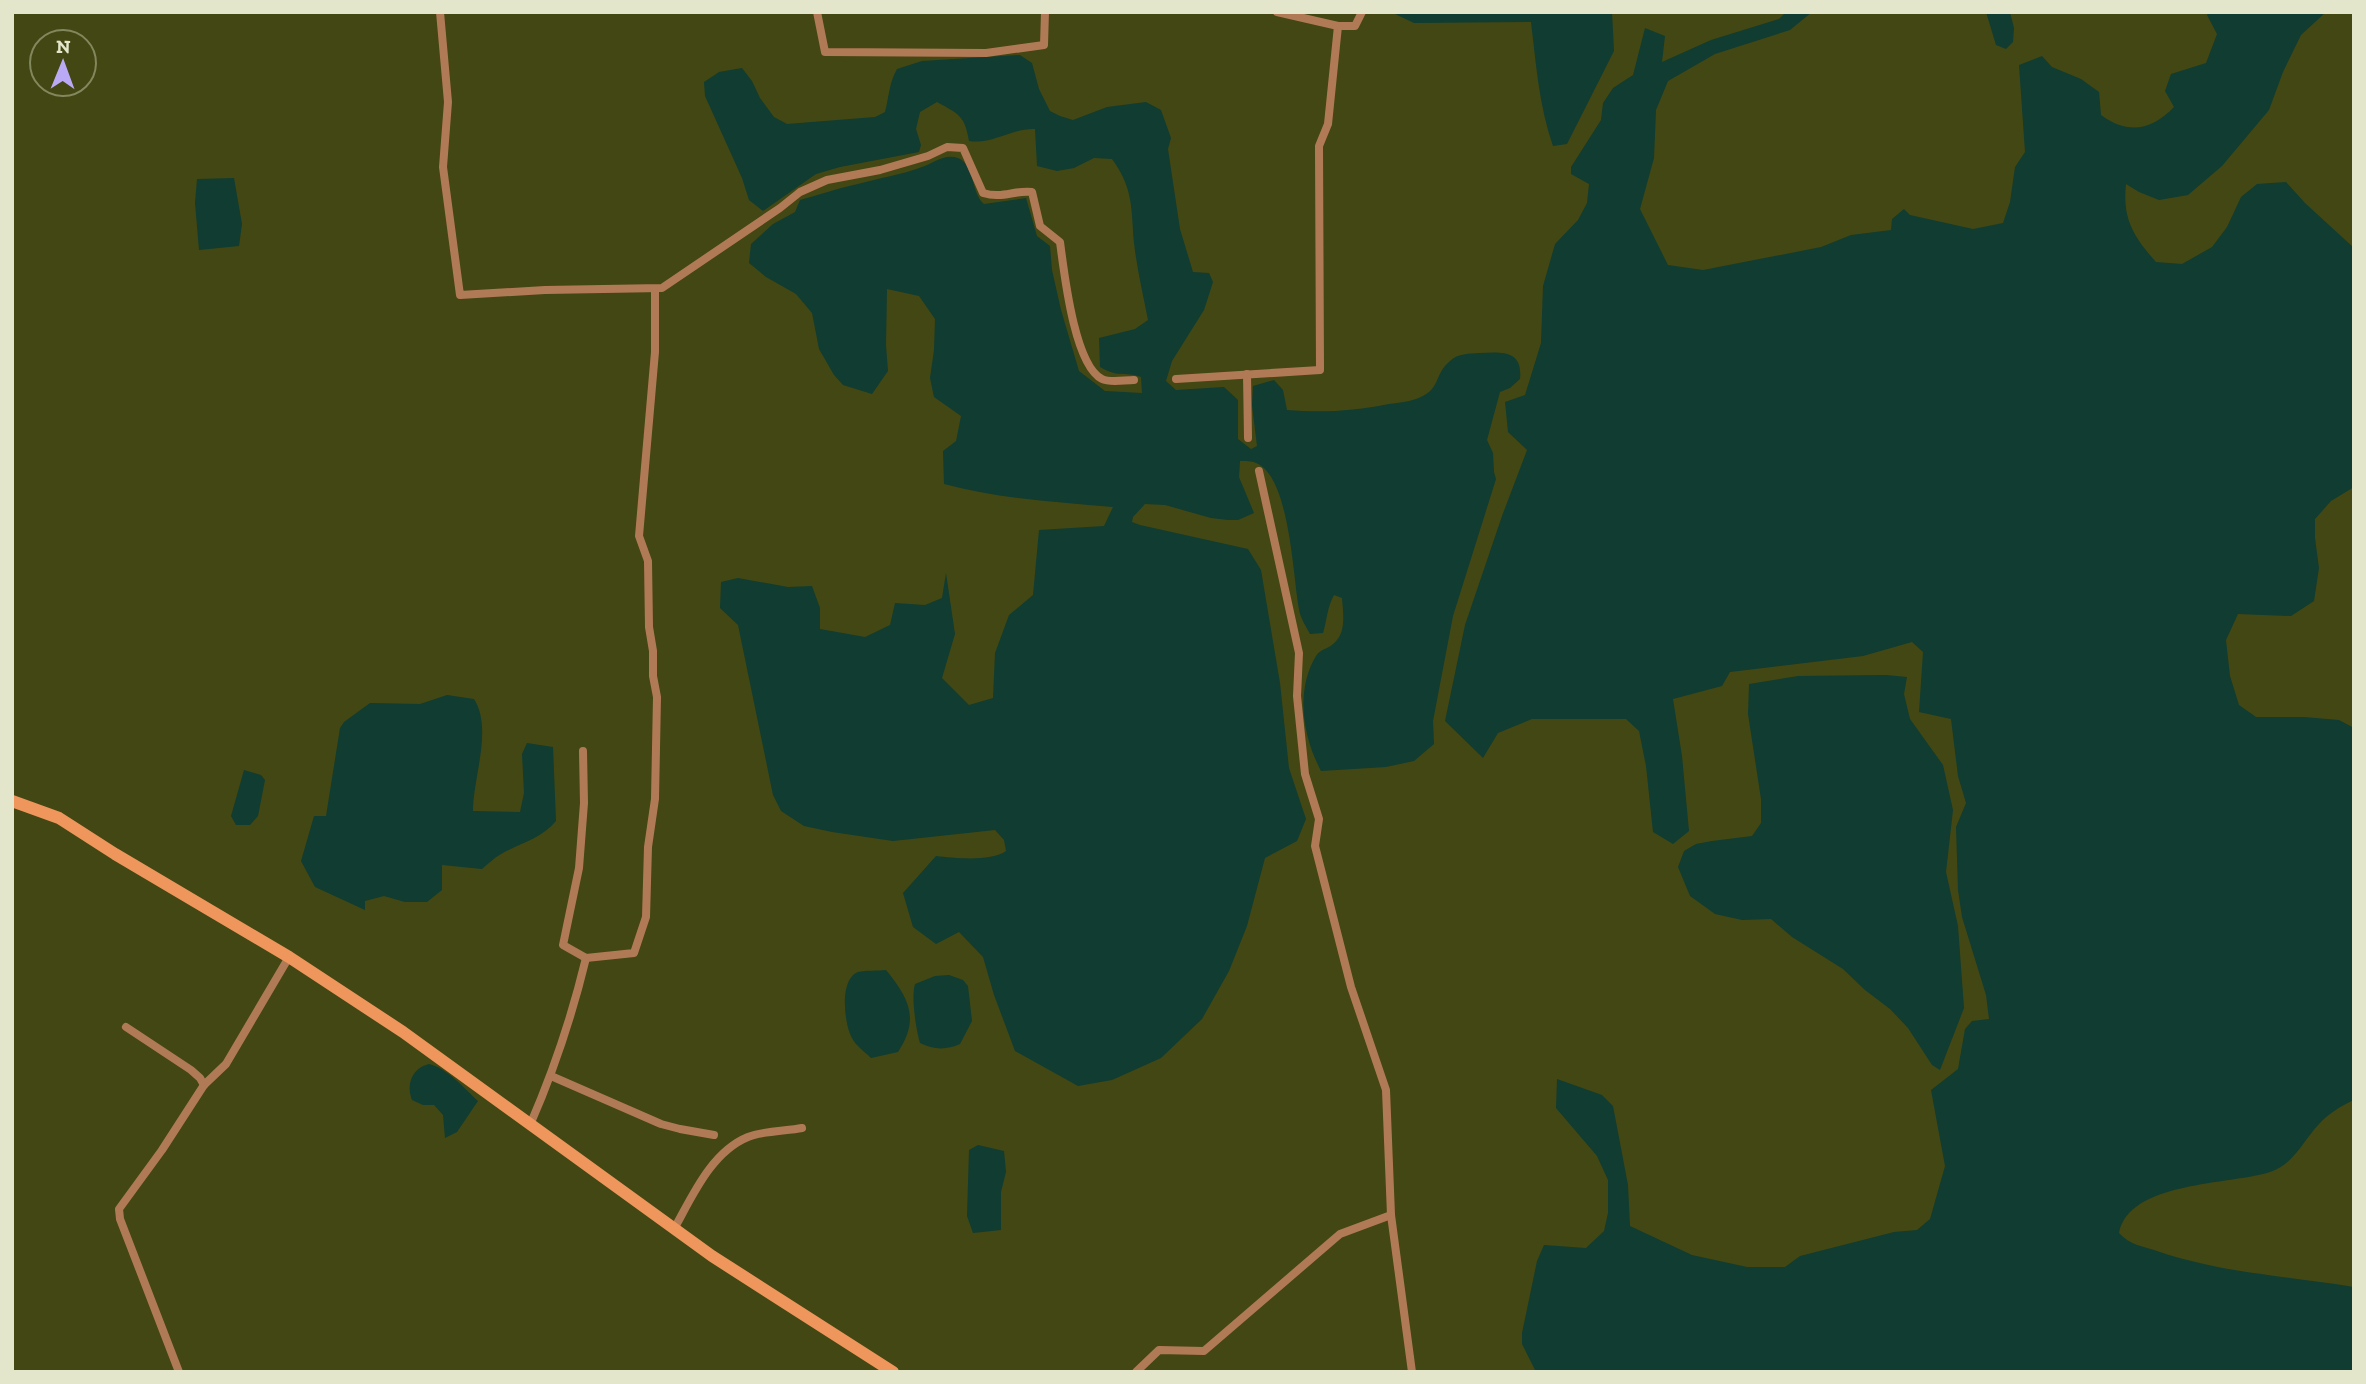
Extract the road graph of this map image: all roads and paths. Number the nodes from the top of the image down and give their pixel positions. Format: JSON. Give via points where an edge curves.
{"nodes":[{"id":1,"x":440,"y":12,"type":"edge"},
{"id":2,"x":817,"y":12,"type":"edge"},
{"id":3,"x":1045,"y":12,"type":"edge"},
{"id":4,"x":1276,"y":12,"type":"edge"},
{"id":5,"x":1362,"y":12,"type":"edge"},
{"id":6,"x":1338,"y":26,"type":"junction"},
{"id":7,"x":655,"y":289,"type":"junction"},
{"id":8,"x":1247,"y":374,"type":"junction"},
{"id":9,"x":1176,"y":379,"type":"dead end"},
{"id":10,"x":1134,"y":380,"type":"dead end"},
{"id":11,"x":1248,"y":438,"type":"dead end"},
{"id":12,"x":1259,"y":471,"type":"dead end"},
{"id":13,"x":583,"y":751,"type":"dead end"},
{"id":14,"x":12,"y":801,"type":"edge"},
{"id":15,"x":289,"y":957,"type":"junction"},
{"id":16,"x":586,"y":958,"type":"junction"},
{"id":17,"x":126,"y":1027,"type":"dead end"},
{"id":18,"x":551,"y":1076,"type":"junction"},
{"id":19,"x":204,"y":1085,"type":"junction"},
{"id":20,"x":530,"y":1125,"type":"junction"},
{"id":21,"x":802,"y":1129,"type":"dead end"},
{"id":22,"x":714,"y":1135,"type":"dead end"},
{"id":23,"x":1391,"y":1215,"type":"junction"},
{"id":24,"x":674,"y":1229,"type":"junction"},
{"id":25,"x":179,"y":1372,"type":"edge"},
{"id":26,"x":893,"y":1372,"type":"edge"},
{"id":27,"x":1136,"y":1372,"type":"edge"},
{"id":28,"x":1412,"y":1372,"type":"edge"}],
"edges":[{"from":1,"to":7,"type":"street","via":[[448,102],[443,167],[460,295]]},
{"from":2,"to":3,"type":"street","via":[[825,52],[986,54],[1044,45]]},
{"from":4,"to":6,"type":"street"},
{"from":5,"to":6,"type":"street","via":[[1356,26]]},
{"from":6,"to":8,"type":"street","via":[[1328,124],[1319,146],[1320,370]]},
{"from":7,"to":10,"type":"street","via":[[800,192],[827,180],[880,170],[947,147],[963,148],[983,193],[995,197],[1032,192],[1040,226],[1060,242],[1079,345],[1095,374],[1104,380]]},
{"from":7,"to":16,"type":"street","via":[[655,352],[639,536],[648,561],[657,697],[646,917],[634,953]]},
{"from":8,"to":9,"type":"street"},
{"from":8,"to":11,"type":"street"},
{"from":12,"to":23,"type":"street","via":[[1299,653],[1297,696],[1305,774],[1319,819],[1315,846],[1350,987],[1386,1090]]},
{"from":13,"to":16,"type":"street","via":[[579,868],[563,945]]},
{"from":14,"to":15,"type":"street","via":[[59,818]]},
{"from":15,"to":19,"type":"street","via":[[226,1064]]},
{"from":15,"to":20,"type":"street","via":[[403,1032]]},
{"from":16,"to":18,"type":"street"},
{"from":17,"to":19,"type":"street","via":[[191,1070]]},
{"from":18,"to":20,"type":"street"},
{"from":18,"to":22,"type":"street","via":[[661,1124]]},
{"from":19,"to":25,"type":"street","via":[[119,1209]]},
{"from":20,"to":24,"type":"street"},
{"from":21,"to":24,"type":"street","via":[[748,1137],[724,1153],[699,1183]]},
{"from":23,"to":27,"type":"street","via":[[1340,1234],[1204,1351],[1159,1350]]},
{"from":23,"to":28,"type":"street"},
{"from":24,"to":26,"type":"street"}]}
